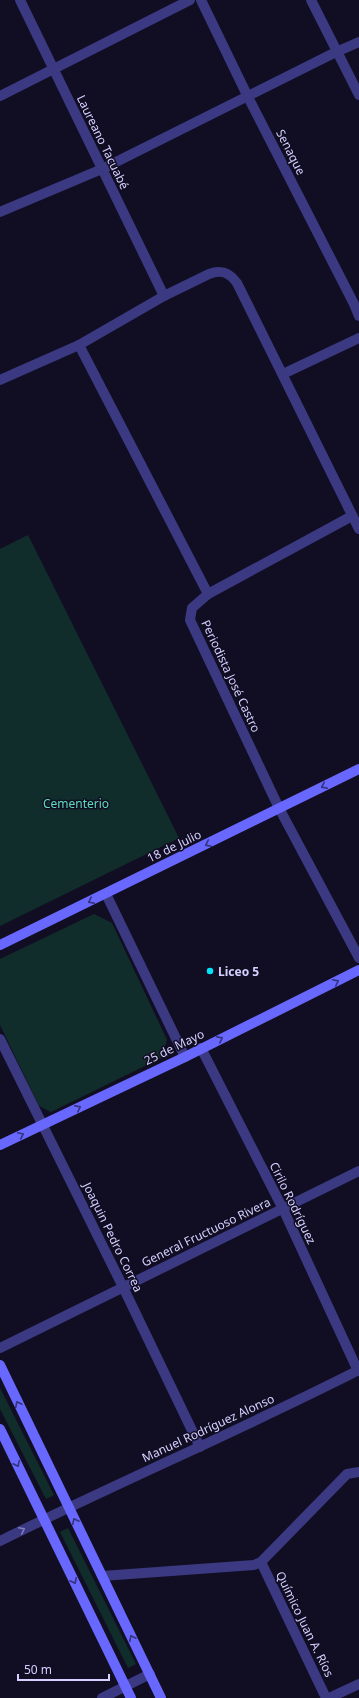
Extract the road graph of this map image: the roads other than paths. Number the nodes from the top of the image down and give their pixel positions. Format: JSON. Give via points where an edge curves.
{"nodes":[{"id":1,"x":20,"y":0,"type":"edge"},
{"id":2,"x":190,"y":0,"type":"edge"},
{"id":3,"x":201,"y":0,"type":"edge"},
{"id":4,"x":311,"y":0,"type":"edge"},
{"id":5,"x":359,"y":42,"type":"edge"},
{"id":6,"x":336,"y":52,"type":"junction"},
{"id":7,"x":52,"y":68,"type":"junction"},
{"id":8,"x":359,"y":95,"type":"edge"},
{"id":9,"x":0,"y":96,"type":"edge"},
{"id":10,"x":248,"y":97,"type":"junction"},
{"id":11,"x":102,"y":169,"type":"junction"},
{"id":12,"x":0,"y":212,"type":"edge"},
{"id":13,"x":164,"y":296,"type":"junction"},
{"id":14,"x":357,"y":303,"type":"edge"},
{"id":15,"x":359,"y":316,"type":"edge"},
{"id":16,"x":359,"y":338,"type":"edge"},
{"id":17,"x":80,"y":345,"type":"junction"},
{"id":18,"x":283,"y":374,"type":"junction"},
{"id":19,"x":0,"y":380,"type":"edge"},
{"id":20,"x":352,"y":516,"type":"junction"},
{"id":21,"x":359,"y":529,"type":"edge"},
{"id":22,"x":208,"y":594,"type":"junction"},
{"id":23,"x":359,"y":769,"type":"edge"},
{"id":24,"x":279,"y":808,"type":"junction"},
{"id":25,"x":106,"y":894,"type":"junction"},
{"id":26,"x":0,"y":945,"type":"edge"},
{"id":27,"x":359,"y":958,"type":"edge"},
{"id":28,"x":359,"y":970,"type":"edge"},
{"id":29,"x":0,"y":1039,"type":"edge"},
{"id":30,"x":201,"y":1048,"type":"junction"},
{"id":31,"x":185,"y":1057,"type":"junction"},
{"id":32,"x":42,"y":1125,"type":"junction"},
{"id":33,"x":0,"y":1145,"type":"edge"},
{"id":34,"x":359,"y":1171,"type":"edge"},
{"id":35,"x":283,"y":1209,"type":"junction"},
{"id":36,"x":123,"y":1287,"type":"junction"},
{"id":37,"x":0,"y":1348,"type":"edge"},
{"id":38,"x":0,"y":1365,"type":"edge"},
{"id":39,"x":358,"y":1370,"type":"edge"},
{"id":40,"x":0,"y":1429,"type":"edge"},
{"id":41,"x":200,"y":1447,"type":"junction"},
{"id":42,"x":359,"y":1472,"type":"edge"},
{"id":43,"x":68,"y":1507,"type":"junction"},
{"id":44,"x":44,"y":1519,"type":"junction"},
{"id":45,"x":0,"y":1541,"type":"edge"},
{"id":46,"x":261,"y":1562,"type":"junction"},
{"id":47,"x":102,"y":1576,"type":"junction"},
{"id":48,"x":150,"y":1674,"type":"junction"},
{"id":49,"x":359,"y":1684,"type":"edge"},
{"id":50,"x":126,"y":1686,"type":"junction"},
{"id":51,"x":102,"y":1698,"type":"edge"},
{"id":52,"x":131,"y":1698,"type":"edge"},
{"id":53,"x":161,"y":1698,"type":"edge"},
{"id":54,"x":328,"y":1698,"type":"edge"}],
"edges":[{"from":1,"to":7,"type":"street","name":"Laureano Tacuabé"},
{"from":2,"to":7,"type":"street"},
{"from":3,"to":10,"type":"street","name":"Senaque"},
{"from":4,"to":6,"type":"street"},
{"from":5,"to":6,"type":"street"},
{"from":6,"to":8,"type":"street"},
{"from":6,"to":10,"type":"street"},
{"from":7,"to":9,"type":"street"},
{"from":7,"to":11,"type":"street","name":"Laureano Tacuabé"},
{"from":10,"to":11,"type":"street"},
{"from":10,"to":14,"type":"street","name":"Senaque"},
{"from":11,"to":12,"type":"street"},
{"from":11,"to":13,"type":"street","name":"Laureano Tacuabé"},
{"from":13,"to":17,"type":"street"},
{"from":13,"to":18,"type":"street","via":[[216,271],[232,276]]},
{"from":14,"to":15,"type":"street","name":"Senaque"},
{"from":16,"to":18,"type":"street"},
{"from":17,"to":19,"type":"street"},
{"from":17,"to":22,"type":"street"},
{"from":18,"to":20,"type":"street"},
{"from":20,"to":21,"type":"street"},
{"from":20,"to":22,"type":"street","name":"Periodista José Castro"},
{"from":22,"to":24,"type":"street","name":"Periodista José Castro","via":[[192,608],[190,620]]},
{"from":23,"to":24,"type":"street","name":"18 de Julio","one_way":true},
{"from":24,"to":25,"type":"street","name":"18 de Julio","one_way":true},
{"from":24,"to":27,"type":"street","name":"Periodista José Castro"},
{"from":25,"to":26,"type":"street","name":"18 de Julio","one_way":true},
{"from":25,"to":31,"type":"street"},
{"from":30,"to":28,"type":"street","name":"25 de Mayo","one_way":true},
{"from":29,"to":32,"type":"street","name":"Joaquin Pedro Correa"},
{"from":30,"to":31,"type":"street","name":"25 de Mayo"},
{"from":30,"to":35,"type":"street","name":"Cirilo Rodríguez"},
{"from":32,"to":31,"type":"street","name":"25 de Mayo","one_way":true},
{"from":33,"to":32,"type":"street","name":"25 de Mayo","one_way":true},
{"from":32,"to":36,"type":"street","name":"Joaquin Pedro Correa"},
{"from":34,"to":35,"type":"street","name":"General Fructuoso Rivera"},
{"from":35,"to":36,"type":"street","name":"General Fructuoso Rivera"},
{"from":35,"to":39,"type":"street","name":"Cirilo Rodríguez"},
{"from":36,"to":37,"type":"street","name":"General Fructuoso Rivera"},
{"from":36,"to":41,"type":"street","name":"Joaquin Pedro Correa"},
{"from":43,"to":38,"type":"street","one_way":true},
{"from":39,"to":41,"type":"street","name":"Manuel Rodríguez Alonso"},
{"from":40,"to":44,"type":"street","one_way":true},
{"from":41,"to":43,"type":"street","name":"Manuel Rodríguez Alonso"},
{"from":42,"to":46,"type":"street","via":[[347,1474]]},
{"from":43,"to":44,"type":"street","name":"Manuel Rodríguez Alonso"},
{"from":47,"to":43,"type":"street","one_way":true},
{"from":45,"to":44,"type":"street","name":"Manuel Rodríguez Alonso","one_way":true},
{"from":44,"to":50,"type":"street","one_way":true},
{"from":46,"to":47,"type":"street","via":[[254,1565]]},
{"from":46,"to":54,"type":"street","name":"Químico Juan A. Ríos"},
{"from":48,"to":47,"type":"street","one_way":true},
{"from":48,"to":50,"type":"street"},
{"from":48,"to":53,"type":"street"},
{"from":49,"to":54,"type":"street"},
{"from":50,"to":51,"type":"street"},
{"from":50,"to":52,"type":"street"}]}
